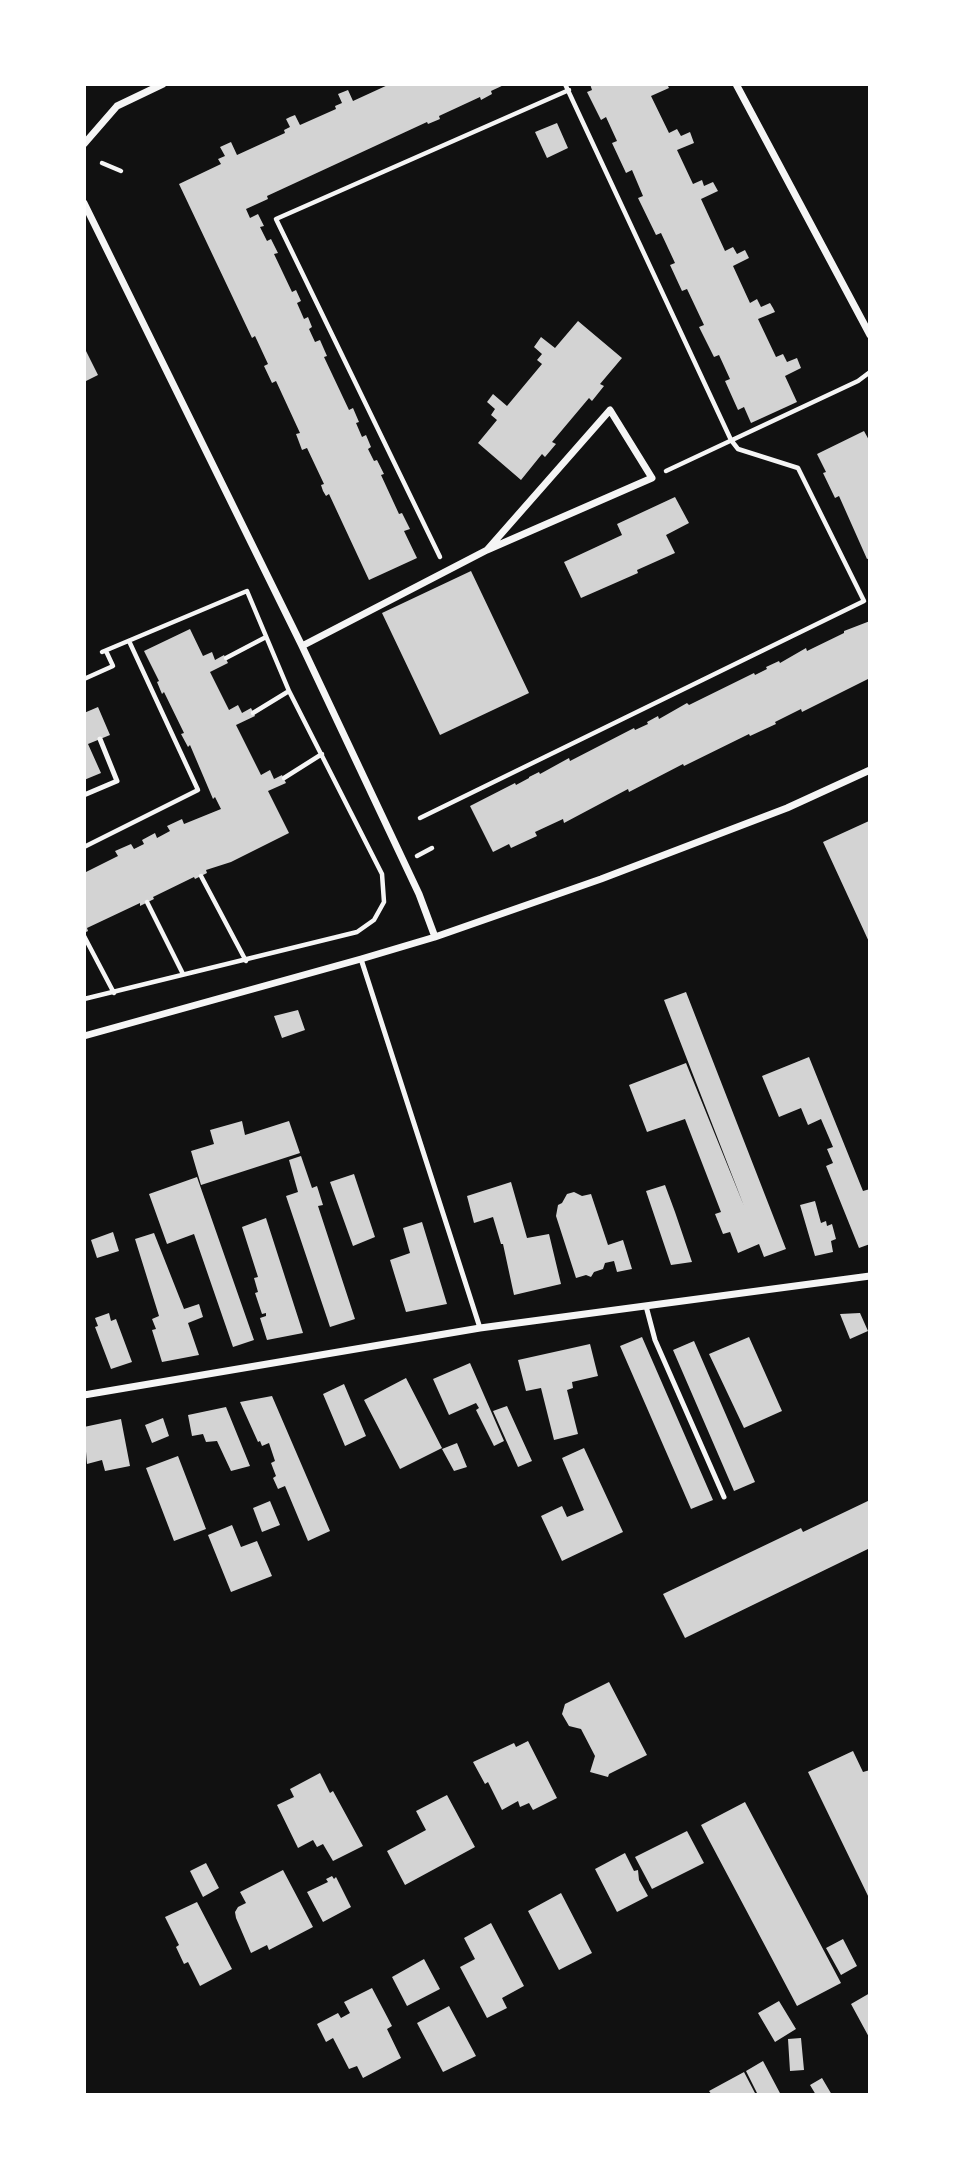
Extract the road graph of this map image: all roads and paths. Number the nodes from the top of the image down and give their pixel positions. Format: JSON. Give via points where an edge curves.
{"nodes":[{"id":1,"x":163,"y":84,"type":"edge"},
{"id":2,"x":565,"y":84,"type":"edge"},
{"id":3,"x":736,"y":84,"type":"edge"},
{"id":4,"x":569,"y":90,"type":"junction"},
{"id":5,"x":84,"y":144,"type":"edge"},
{"id":6,"x":102,"y":163,"type":"dead end"},
{"id":7,"x":121,"y":172,"type":"dead end"},
{"id":8,"x":84,"y":203,"type":"edge"},
{"id":9,"x":870,"y":335,"type":"edge"},
{"id":10,"x":870,"y":372,"type":"edge"},
{"id":11,"x":731,"y":440,"type":"junction"},
{"id":12,"x":652,"y":478,"type":"junction"},
{"id":13,"x":487,"y":550,"type":"junction"},
{"id":14,"x":447,"y":571,"type":"junction"},
{"id":15,"x":266,"y":637,"type":"junction"},
{"id":16,"x":128,"y":641,"type":"junction"},
{"id":17,"x":302,"y":646,"type":"junction"},
{"id":18,"x":226,"y":658,"type":"dead end"},
{"id":19,"x":84,"y":679,"type":"edge"},
{"id":20,"x":289,"y":691,"type":"junction"},
{"id":21,"x":253,"y":713,"type":"dead end"},
{"id":22,"x":100,"y":739,"type":"dead end"},
{"id":23,"x":322,"y":754,"type":"junction"},
{"id":24,"x":870,"y":770,"type":"edge"},
{"id":25,"x":284,"y":778,"type":"dead end"},
{"id":26,"x":84,"y":795,"type":"edge"},
{"id":27,"x":420,"y":818,"type":"dead end"},
{"id":28,"x":84,"y":846,"type":"edge"},
{"id":29,"x":201,"y":876,"type":"dead end"},
{"id":30,"x":147,"y":902,"type":"dead end"},
{"id":31,"x":84,"y":936,"type":"edge"},
{"id":32,"x":435,"y":937,"type":"junction"},
{"id":33,"x":361,"y":959,"type":"junction"},
{"id":34,"x":246,"y":961,"type":"junction"},
{"id":35,"x":183,"y":974,"type":"junction"},
{"id":36,"x":114,"y":993,"type":"junction"},
{"id":37,"x":84,"y":999,"type":"edge"},
{"id":38,"x":84,"y":1036,"type":"edge"},
{"id":39,"x":870,"y":1276,"type":"edge"},
{"id":40,"x":646,"y":1306,"type":"junction"},
{"id":41,"x":481,"y":1328,"type":"junction"},
{"id":42,"x":84,"y":1395,"type":"edge"},
{"id":43,"x":724,"y":1497,"type":"dead end"}],
"edges":[{"from":1,"to":5,"type":"street","via":[[117,106]]},
{"from":2,"to":4,"type":"path"},
{"from":3,"to":9,"type":"street"},
{"from":4,"to":11,"type":"path"},
{"from":4,"to":14,"type":"path","via":[[276,219]]},
{"from":6,"to":7,"type":"path"},
{"from":8,"to":17,"type":"street"},
{"from":10,"to":11,"type":"path"},
{"from":11,"to":12,"type":"path"},
{"from":11,"to":27,"type":"path","via":[[738,449],[798,468],[864,601]]},
{"from":12,"to":13,"type":"street"},
{"from":12,"to":13,"type":"street","via":[[610,410]]},
{"from":13,"to":14,"type":"street"},
{"from":14,"to":17,"type":"street"},
{"from":15,"to":16,"type":"path","via":[[247,591]]},
{"from":15,"to":18,"type":"path"},
{"from":15,"to":20,"type":"path"},
{"from":16,"to":19,"type":"path","via":[[104,652],[113,666]]},
{"from":16,"to":28,"type":"path","via":[[198,790]]},
{"from":17,"to":32,"type":"street"},
{"from":20,"to":21,"type":"path"},
{"from":20,"to":23,"type":"path"},
{"from":22,"to":26,"type":"lane","via":[[117,780]]},
{"from":23,"to":25,"type":"path"},
{"from":23,"to":34,"type":"path","via":[[382,874],[384,902],[374,920],[357,932]]},
{"from":24,"to":32,"type":"street","via":[[787,808]]},
{"from":29,"to":34,"type":"path"},
{"from":30,"to":35,"type":"path"},
{"from":31,"to":36,"type":"path"},
{"from":32,"to":33,"type":"street"},
{"from":33,"to":38,"type":"street"},
{"from":33,"to":41,"type":"lane"},
{"from":34,"to":35,"type":"path"},
{"from":35,"to":36,"type":"path"},
{"from":36,"to":37,"type":"path"},
{"from":39,"to":40,"type":"street"},
{"from":40,"to":41,"type":"street"},
{"from":40,"to":43,"type":"lane","via":[[655,1340]]},
{"from":41,"to":42,"type":"street"}]}
